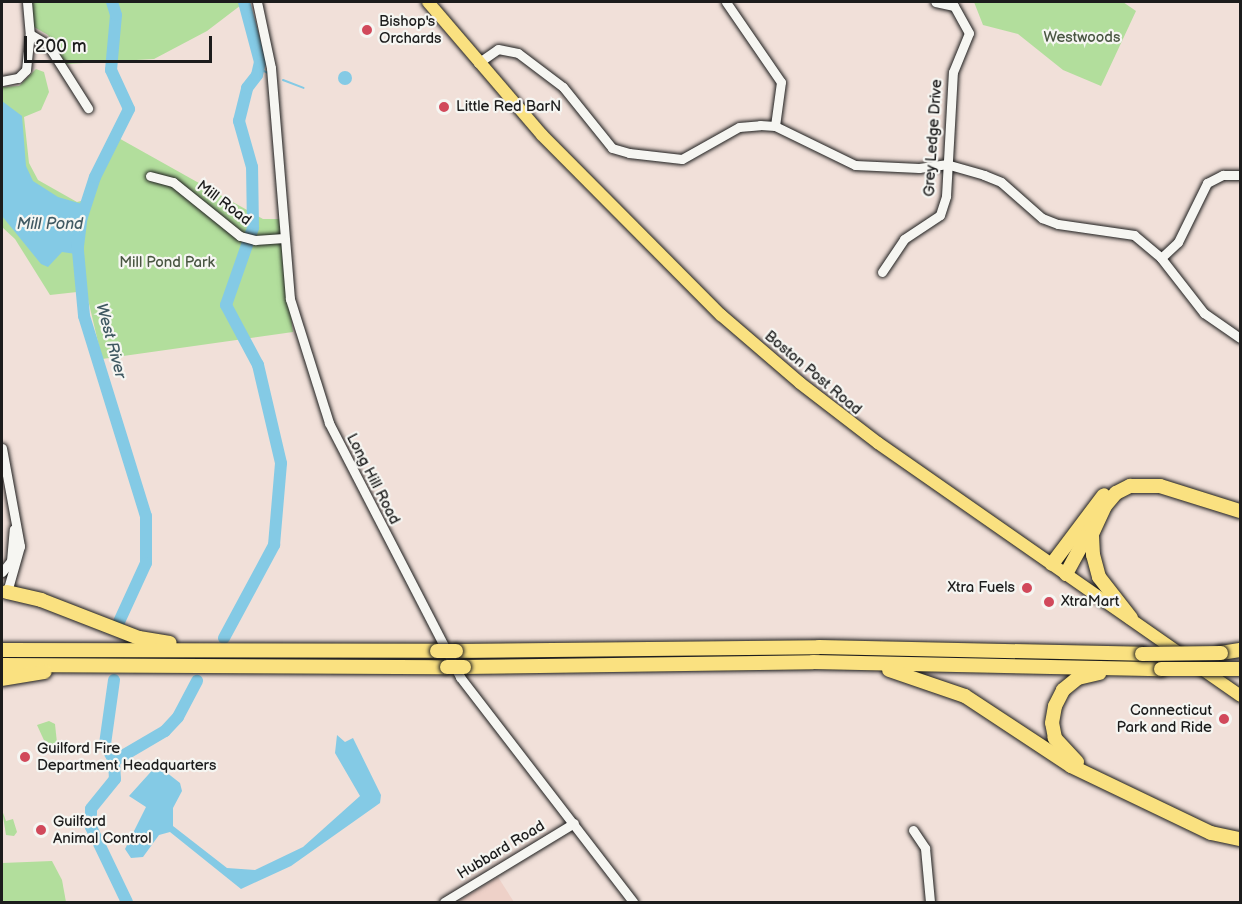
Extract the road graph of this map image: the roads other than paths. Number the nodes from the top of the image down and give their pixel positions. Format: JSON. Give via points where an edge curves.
{"nodes":[{"id":1,"x":27,"y":2,"type":"edge"},
{"id":2,"x":256,"y":2,"type":"edge"},
{"id":3,"x":428,"y":2,"type":"edge"},
{"id":4,"x":726,"y":2,"type":"edge"},
{"id":5,"x":935,"y":2,"type":"edge"},
{"id":6,"x":30,"y":34,"type":"junction"},
{"id":7,"x":478,"y":63,"type":"junction"},
{"id":8,"x":2,"y":81,"type":"edge"},
{"id":9,"x":88,"y":108,"type":"dead end"},
{"id":10,"x":775,"y":126,"type":"junction"},
{"id":11,"x":946,"y":164,"type":"junction"},
{"id":12,"x":150,"y":176,"type":"dead end"},
{"id":13,"x":1240,"y":176,"type":"edge"},
{"id":14,"x":284,"y":238,"type":"junction"},
{"id":15,"x":1161,"y":258,"type":"junction"},
{"id":16,"x":882,"y":272,"type":"dead end"},
{"id":17,"x":1240,"y":338,"type":"edge"},
{"id":18,"x":2,"y":448,"type":"edge"},
{"id":19,"x":1240,"y":504,"type":"edge"},
{"id":20,"x":1105,"y":506,"type":"junction"},
{"id":21,"x":1240,"y":511,"type":"edge"},
{"id":22,"x":15,"y":518,"type":"junction"},
{"id":23,"x":1052,"y":564,"type":"junction"},
{"id":24,"x":2,"y":572,"type":"edge"},
{"id":25,"x":1066,"y":574,"type":"junction"},
{"id":26,"x":3,"y":594,"type":"edge"},
{"id":27,"x":1131,"y":618,"type":"junction"},
{"id":28,"x":2,"y":650,"type":"edge"},
{"id":29,"x":253,"y":651,"type":"junction"},
{"id":30,"x":1240,"y":652,"type":"edge"},
{"id":31,"x":813,"y":662,"type":"junction"},
{"id":32,"x":2,"y":665,"type":"edge"},
{"id":33,"x":145,"y":665,"type":"junction"},
{"id":34,"x":1161,"y":669,"type":"junction"},
{"id":35,"x":1240,"y":669,"type":"edge"},
{"id":36,"x":2,"y":679,"type":"edge"},
{"id":37,"x":1240,"y":696,"type":"edge"},
{"id":38,"x":574,"y":823,"type":"junction"},
{"id":39,"x":913,"y":830,"type":"dead end"},
{"id":40,"x":1240,"y":833,"type":"edge"},
{"id":41,"x":1240,"y":840,"type":"edge"},
{"id":42,"x":444,"y":903,"type":"edge"},
{"id":43,"x":633,"y":903,"type":"edge"},
{"id":44,"x":930,"y":903,"type":"edge"}],
"edges":[{"from":1,"to":6,"type":"street"},
{"from":2,"to":14,"type":"street","name":"Long Hill Road","via":[[270,59]]},
{"from":3,"to":7,"type":"main road","name":"Boston Post Road"},
{"from":4,"to":10,"type":"street","via":[[772,63],[781,82]]},
{"from":5,"to":11,"type":"street","name":"Grey Ledge Drive","via":[[954,6],[969,33],[953,72]]},
{"from":6,"to":8,"type":"street","via":[[26,70],[18,78]]},
{"from":6,"to":9,"type":"street","via":[[48,45]]},
{"from":7,"to":10,"type":"street","via":[[498,49],[518,53],[563,87],[612,148],[629,153],[682,159],[739,127]]},
{"from":7,"to":23,"type":"main road","name":"Boston Post Road","via":[[542,135],[722,315],[849,423]]},
{"from":10,"to":11,"type":"street","via":[[855,165],[897,168]]},
{"from":11,"to":15,"type":"street","via":[[1001,182],[1042,218],[1134,235]]},
{"from":11,"to":16,"type":"street","name":"Grey Ledge Drive","via":[[946,196],[940,214],[904,239]]},
{"from":12,"to":14,"type":"street","name":"Mill Road","via":[[172,182],[232,232],[252,239]]},
{"from":13,"to":15,"type":"street","via":[[1223,174],[1207,183],[1178,242]]},
{"from":14,"to":38,"type":"street","name":"Long Hill Road","via":[[296,326],[345,459],[460,676]]},
{"from":15,"to":17,"type":"street","via":[[1204,313]]},
{"from":18,"to":22,"type":"street"},
{"from":19,"to":23,"type":"highway","via":[[1162,480],[1129,479],[1102,497]]},
{"from":20,"to":21,"type":"highway","via":[[1116,493],[1144,484]]},
{"from":20,"to":25,"type":"highway"},
{"from":20,"to":27,"type":"highway","via":[[1092,534],[1093,555],[1099,577]]},
{"from":22,"to":24,"type":"street","via":[[11,561]]},
{"from":22,"to":26,"type":"street","via":[[20,551]]},
{"from":23,"to":25,"type":"main road","name":"Boston Post Road"},
{"from":25,"to":27,"type":"main road","name":"Boston Post Road"},
{"from":26,"to":29,"type":"highway","via":[[41,600],[139,638]]},
{"from":27,"to":37,"type":"main road","name":"Boston Post Road"},
{"from":28,"to":29,"type":"highway"},
{"from":29,"to":30,"type":"highway","bridge":true,"via":[[819,647],[1142,654]]},
{"from":31,"to":33,"type":"highway","bridge":true,"via":[[464,667]]},
{"from":31,"to":34,"type":"highway"},
{"from":31,"to":41,"type":"highway","via":[[884,669],[940,685],[985,708],[1071,766],[1211,833]]},
{"from":32,"to":33,"type":"highway"},
{"from":33,"to":36,"type":"highway"},
{"from":34,"to":35,"type":"highway","bridge":true},
{"from":34,"to":40,"type":"highway","via":[[1100,672],[1078,678],[1063,690],[1055,706],[1055,738],[1078,763],[1217,829]]},
{"from":38,"to":42,"type":"street","name":"Hubbard Road"},
{"from":38,"to":43,"type":"street","name":"Long Hill Road"},
{"from":39,"to":44,"type":"street","via":[[925,849]]}]}
